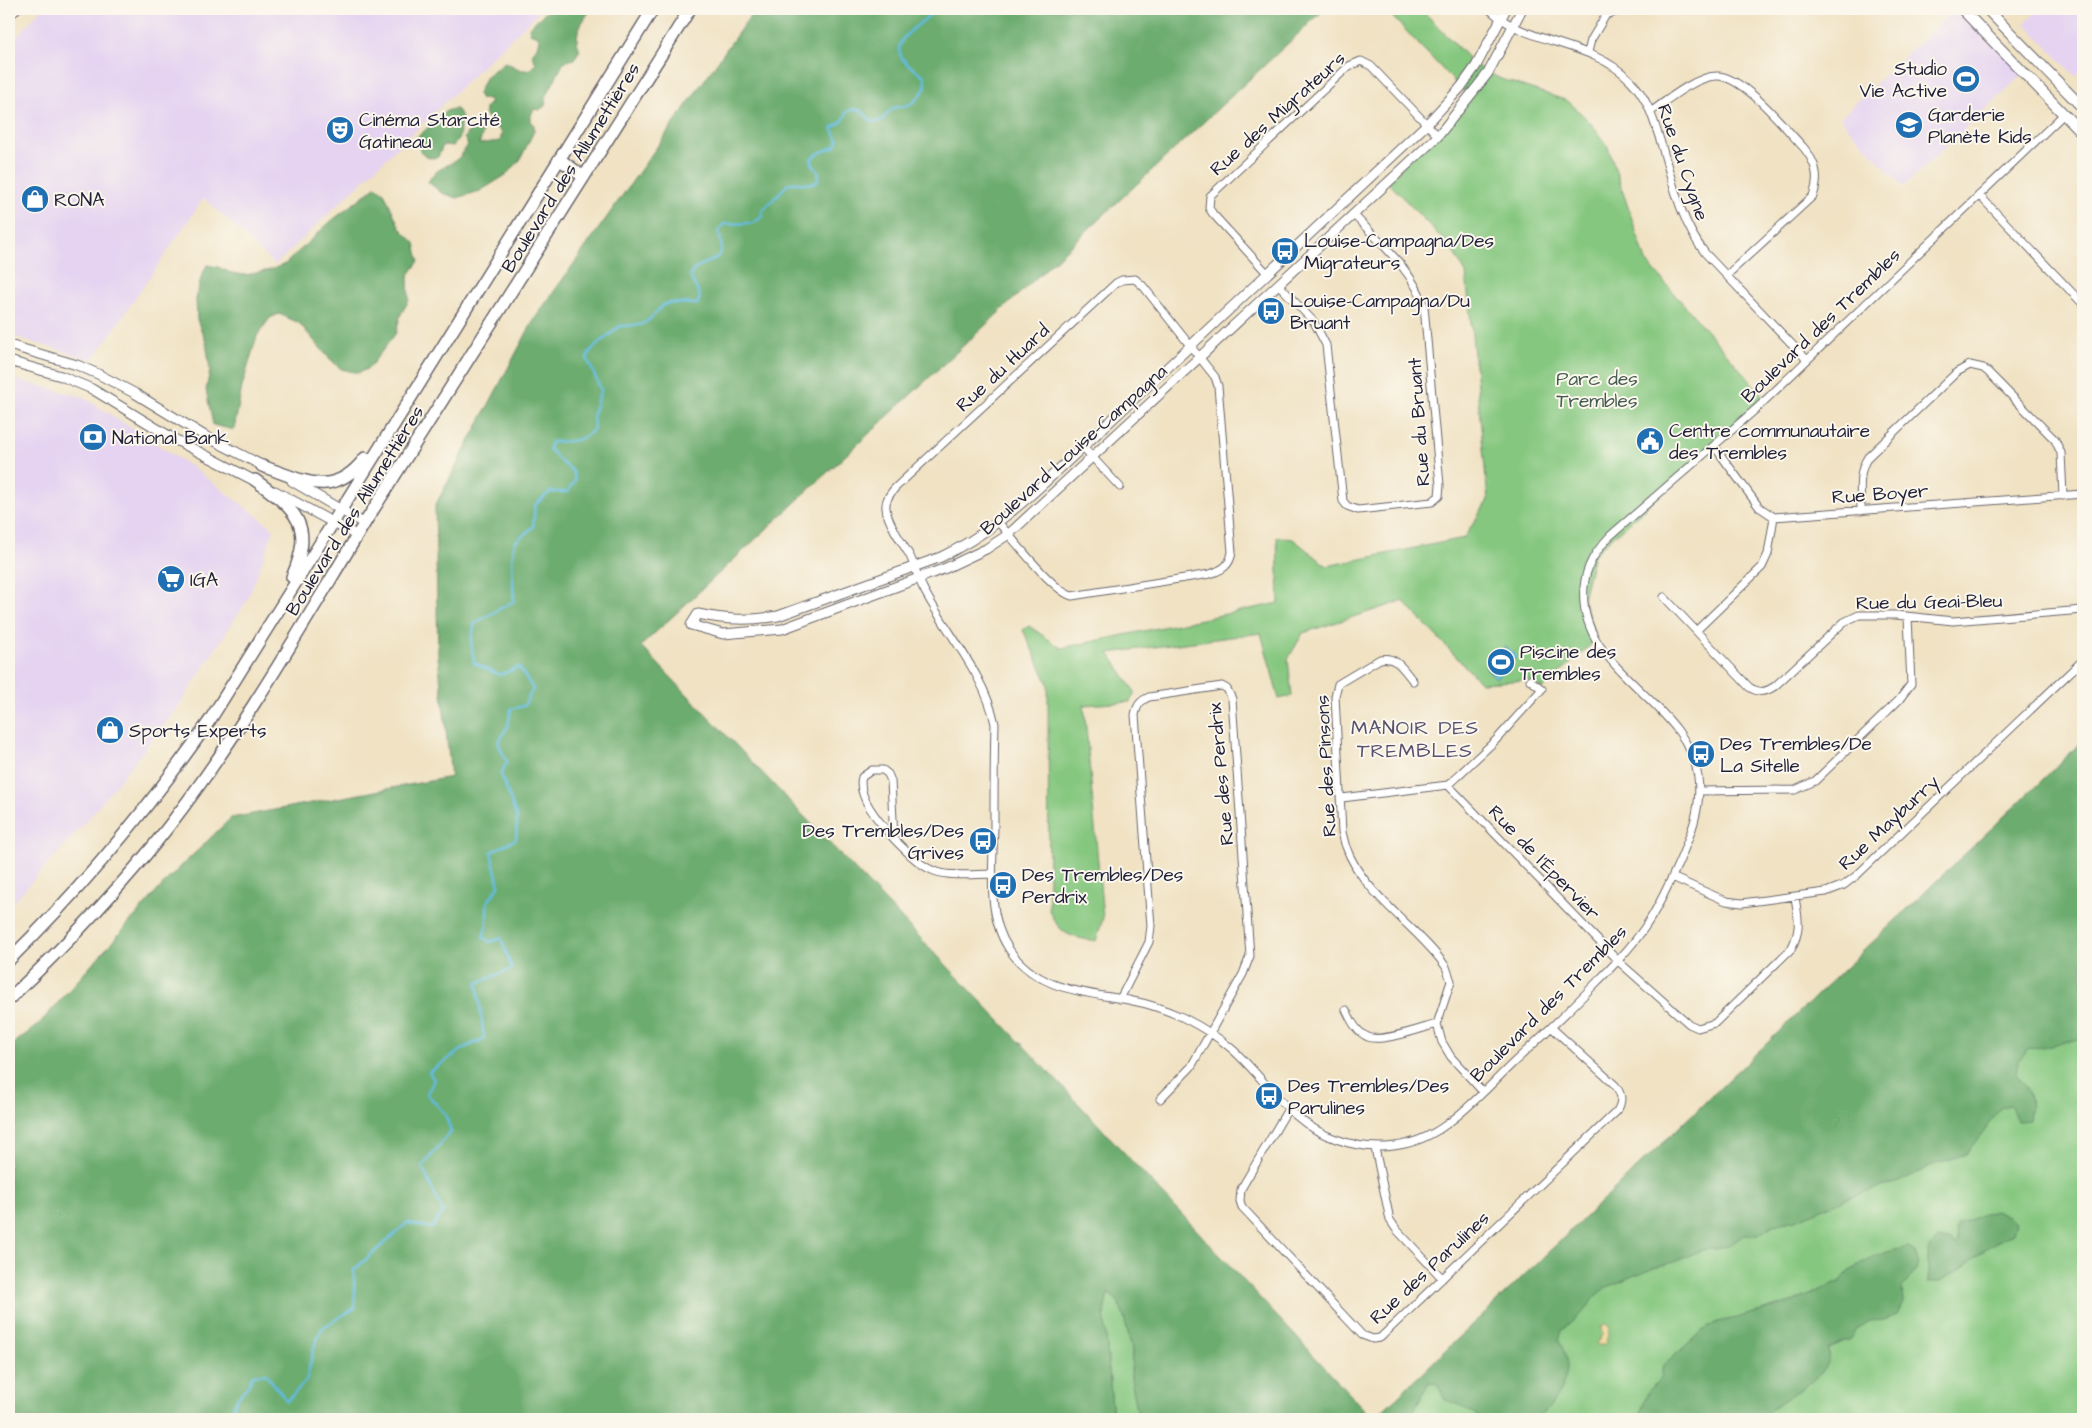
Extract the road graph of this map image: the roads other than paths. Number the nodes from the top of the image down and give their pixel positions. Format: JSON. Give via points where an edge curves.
{"nodes":[{"id":1,"x":15,"y":9,"type":"edge"},
{"id":2,"x":653,"y":9,"type":"edge"},
{"id":3,"x":690,"y":9,"type":"edge"},
{"id":4,"x":695,"y":9,"type":"edge"},
{"id":5,"x":1489,"y":9,"type":"edge"},
{"id":6,"x":1506,"y":9,"type":"edge"},
{"id":7,"x":1522,"y":9,"type":"edge"},
{"id":8,"x":1625,"y":9,"type":"edge"},
{"id":9,"x":1962,"y":9,"type":"edge"},
{"id":10,"x":1986,"y":9,"type":"edge"},
{"id":11,"x":1605,"y":12,"type":"edge"},
{"id":12,"x":9,"y":15,"type":"edge"},
{"id":13,"x":1502,"y":18,"type":"junction"},
{"id":14,"x":1513,"y":27,"type":"junction"},
{"id":15,"x":1588,"y":52,"type":"junction"},
{"id":16,"x":2081,"y":102,"type":"edge"},
{"id":17,"x":1652,"y":111,"type":"junction"},
{"id":18,"x":626,"y":112,"type":"junction"},
{"id":19,"x":2064,"y":114,"type":"junction"},
{"id":20,"x":1427,"y":124,"type":"junction"},
{"id":21,"x":2083,"y":134,"type":"edge"},
{"id":22,"x":1438,"y":136,"type":"junction"},
{"id":23,"x":559,"y":160,"type":"junction"},
{"id":24,"x":584,"y":177,"type":"junction"},
{"id":25,"x":1979,"y":195,"type":"junction"},
{"id":26,"x":1344,"y":204,"type":"junction"},
{"id":27,"x":1353,"y":214,"type":"junction"},
{"id":28,"x":1267,"y":272,"type":"junction"},
{"id":29,"x":1727,"y":275,"type":"junction"},
{"id":30,"x":1278,"y":284,"type":"junction"},
{"id":31,"x":2083,"y":304,"type":"edge"},
{"id":32,"x":9,"y":345,"type":"edge"},
{"id":33,"x":1190,"y":347,"type":"junction"},
{"id":34,"x":1198,"y":357,"type":"junction"},
{"id":35,"x":1807,"y":360,"type":"junction"},
{"id":36,"x":9,"y":362,"type":"edge"},
{"id":37,"x":401,"y":411,"type":"junction"},
{"id":38,"x":1082,"y":446,"type":"junction"},
{"id":39,"x":1714,"y":446,"type":"junction"},
{"id":40,"x":1092,"y":457,"type":"junction"},
{"id":41,"x":262,"y":466,"type":"junction"},
{"id":42,"x":255,"y":480,"type":"junction"},
{"id":43,"x":1120,"y":487,"type":"dead end"},
{"id":44,"x":2083,"y":494,"type":"edge"},
{"id":45,"x":2064,"y":496,"type":"junction"},
{"id":46,"x":341,"y":509,"type":"junction"},
{"id":47,"x":1861,"y":511,"type":"junction"},
{"id":48,"x":1774,"y":517,"type":"junction"},
{"id":49,"x":333,"y":521,"type":"junction"},
{"id":50,"x":999,"y":523,"type":"junction"},
{"id":51,"x":365,"y":524,"type":"junction"},
{"id":52,"x":1009,"y":534,"type":"junction"},
{"id":53,"x":358,"y":536,"type":"junction"},
{"id":54,"x":914,"y":566,"type":"junction"},
{"id":55,"x":920,"y":578,"type":"junction"},
{"id":56,"x":1664,"y":597,"type":"dead end"},
{"id":57,"x":279,"y":607,"type":"junction"},
{"id":58,"x":2083,"y":610,"type":"edge"},
{"id":59,"x":1908,"y":616,"type":"junction"},
{"id":60,"x":1696,"y":631,"type":"junction"},
{"id":61,"x":2083,"y":660,"type":"edge"},
{"id":62,"x":1530,"y":680,"type":"dead end"},
{"id":63,"x":1413,"y":681,"type":"dead end"},
{"id":64,"x":1448,"y":785,"type":"junction"},
{"id":65,"x":1699,"y":791,"type":"junction"},
{"id":66,"x":1342,"y":798,"type":"junction"},
{"id":67,"x":894,"y":839,"type":"junction"},
{"id":68,"x":993,"y":874,"type":"junction"},
{"id":69,"x":1672,"y":877,"type":"junction"},
{"id":70,"x":1795,"y":897,"type":"junction"},
{"id":71,"x":9,"y":960,"type":"edge"},
{"id":72,"x":1618,"y":961,"type":"junction"},
{"id":73,"x":9,"y":999,"type":"edge"},
{"id":74,"x":1120,"y":999,"type":"junction"},
{"id":75,"x":1346,"y":1010,"type":"dead end"},
{"id":76,"x":1437,"y":1024,"type":"junction"},
{"id":77,"x":1552,"y":1028,"type":"junction"},
{"id":78,"x":1210,"y":1032,"type":"junction"},
{"id":79,"x":1483,"y":1092,"type":"junction"},
{"id":80,"x":1160,"y":1099,"type":"dead end"},
{"id":81,"x":1288,"y":1109,"type":"junction"},
{"id":82,"x":1374,"y":1148,"type":"junction"},
{"id":83,"x":1442,"y":1278,"type":"junction"}],
"edges":[{"from":1,"to":12,"type":"main road"},
{"from":2,"to":23,"type":"highway","name":"Boulevard des Allumettières"},
{"from":3,"to":18,"type":"highway","name":"Boulevard des Allumettières"},
{"from":4,"to":18,"type":"highway"},
{"from":5,"to":13,"type":"street","name":"Rue du Cygne"},
{"from":6,"to":13,"type":"street","name":"Boulevard Louise-Campagna"},
{"from":7,"to":14,"type":"street","name":"Boulevard Louise-Campagna"},
{"from":8,"to":11,"type":"street"},
{"from":9,"to":19,"type":"main road"},
{"from":10,"to":16,"type":"main road"},
{"from":11,"to":15,"type":"street"},
{"from":13,"to":14,"type":"street","name":"Rue du Cygne"},
{"from":13,"to":20,"type":"street","name":"Boulevard Louise-Campagna","via":[[1476,66]]},
{"from":14,"to":15,"type":"street","name":"Rue du Cygne"},
{"from":14,"to":22,"type":"street","name":"Boulevard Louise-Campagna","via":[[1488,73]]},
{"from":15,"to":17,"type":"street","name":"Rue du Cygne","via":[[1618,69],[1631,81]]},
{"from":16,"to":19,"type":"main road"},
{"from":17,"to":29,"type":"street","name":"Rue du Cygne","via":[[1692,236]]},
{"from":17,"to":29,"type":"street","via":[[1702,79],[1729,77],[1743,85],[1813,159],[1817,179],[1813,196]]},
{"from":18,"to":24,"type":"highway","name":"Boulevard des Allumettières"},
{"from":19,"to":21,"type":"main road"},
{"from":19,"to":25,"type":"street","name":"Boulevard des Trembles"},
{"from":20,"to":22,"type":"street","name":"Rue des Migrateurs"},
{"from":20,"to":26,"type":"street","name":"Boulevard Louise-Campagna"},
{"from":20,"to":28,"type":"street","name":"Rue des Migrateurs","via":[[1371,66],[1355,62],[1228,178],[1210,196],[1209,208]]},
{"from":22,"to":27,"type":"street","name":"Boulevard Louise-Campagna"},
{"from":23,"to":24,"type":"highway"},
{"from":23,"to":37,"type":"highway","name":"Boulevard des Allumettières"},
{"from":24,"to":51,"type":"highway","name":"Boulevard des Allumettières"},
{"from":25,"to":31,"type":"street"},
{"from":25,"to":35,"type":"street","name":"Boulevard des Trembles"},
{"from":26,"to":27,"type":"street"},
{"from":26,"to":28,"type":"street","name":"Boulevard Louise-Campagna"},
{"from":27,"to":30,"type":"street","name":"Boulevard Louise-Campagna"},
{"from":27,"to":30,"type":"street","name":"Rue du Bruant","via":[[1411,279],[1424,306],[1440,485],[1439,496],[1432,502],[1358,510],[1343,501],[1326,344],[1314,322]]},
{"from":28,"to":30,"type":"street"},
{"from":28,"to":33,"type":"street","name":"Boulevard Louise-Campagna"},
{"from":29,"to":35,"type":"street","name":"Rue du Cygne"},
{"from":30,"to":34,"type":"street","name":"Boulevard Louise-Campagna"},
{"from":32,"to":41,"type":"street","via":[[98,374]]},
{"from":33,"to":34,"type":"street","name":"Rue du Huard"},
{"from":33,"to":38,"type":"street","name":"Boulevard Louise-Campagna"},
{"from":33,"to":54,"type":"street","name":"Rue du Huard","via":[[1139,282],[1129,278],[1116,283],[890,494],[886,500],[886,512]]},
{"from":34,"to":40,"type":"street","name":"Boulevard Louise-Campagna"},
{"from":34,"to":52,"type":"street","name":"Rue du Huard","via":[[1215,377],[1218,386],[1232,552],[1228,565],[1210,574],[1072,596],[1054,586]]},
{"from":35,"to":39,"type":"street","name":"Boulevard des Trembles"},
{"from":36,"to":42,"type":"street","via":[[74,381]]},
{"from":37,"to":41,"type":"highway","via":[[356,470],[339,481],[312,483]]},
{"from":37,"to":46,"type":"highway","name":"Boulevard des Allumettières"},
{"from":38,"to":40,"type":"street"},
{"from":38,"to":50,"type":"street","name":"Boulevard Louise-Campagna"},
{"from":39,"to":48,"type":"street","via":[[1759,507]]},
{"from":39,"to":65,"type":"street","name":"Boulevard des Trembles","via":[[1600,546],[1587,570],[1583,598],[1590,629],[1603,650],[1684,739],[1696,766]]},
{"from":40,"to":43,"type":"street"},
{"from":40,"to":52,"type":"street","name":"Boulevard Louise-Campagna"},
{"from":41,"to":46,"type":"street"},
{"from":42,"to":49,"type":"street"},
{"from":42,"to":57,"type":"highway","via":[[293,511],[302,536],[300,557]]},
{"from":44,"to":45,"type":"street","name":"Rue Boyer"},
{"from":45,"to":47,"type":"street","name":"Rue Boyer"},
{"from":45,"to":47,"type":"street","via":[[2061,453],[2055,440],[1988,372],[1970,365],[1957,372],[1868,456],[1860,475]]},
{"from":46,"to":49,"type":"highway","name":"Boulevard des Allumettières"},
{"from":46,"to":51,"type":"street"},
{"from":47,"to":48,"type":"street","name":"Rue Boyer"},
{"from":48,"to":60,"type":"street","via":[[1768,554],[1762,567]]},
{"from":49,"to":53,"type":"street"},
{"from":49,"to":57,"type":"highway","name":"Boulevard des Allumettières"},
{"from":50,"to":52,"type":"street","name":"Rue du Huard"},
{"from":50,"to":54,"type":"street","name":"Boulevard Louise-Campagna","via":[[962,547]]},
{"from":51,"to":53,"type":"highway","name":"Boulevard des Allumettières"},
{"from":52,"to":55,"type":"street","name":"Boulevard Louise-Campagna","via":[[965,560]]},
{"from":53,"to":73,"type":"highway","name":"Boulevard des Allumettières","via":[[225,747],[178,815],[104,903]]},
{"from":54,"to":55,"type":"street","name":"Boulevard des Trembles"},
{"from":54,"to":55,"type":"street","name":"Boulevard Louise-Campagna","via":[[778,616],[725,620],[698,614],[691,625],[723,634],[782,629]]},
{"from":55,"to":68,"type":"street","name":"Boulevard des Trembles","via":[[923,589],[983,688],[992,710],[995,724]]},
{"from":56,"to":60,"type":"street","name":"Rue du Geai-Bleu"},
{"from":57,"to":71,"type":"highway","name":"Boulevard des Allumettières","via":[[210,720],[167,780],[70,899]]},
{"from":58,"to":59,"type":"street","name":"Rue du Geai-Bleu","via":[[1953,621]]},
{"from":59,"to":60,"type":"street","name":"Rue du Geai-Bleu","via":[[1851,618],[1775,686],[1762,692],[1748,687]]},
{"from":59,"to":65,"type":"street","via":[[1912,684],[1815,781],[1795,790]]},
{"from":61,"to":70,"type":"street","name":"Rue Mayburry","via":[[1857,875],[1835,889]]},
{"from":62,"to":64,"type":"street","via":[[1542,690]]},
{"from":63,"to":66,"type":"street","name":"Rue des Pinsons","via":[[1392,658],[1386,658],[1338,684],[1334,696]]},
{"from":64,"to":66,"type":"street"},
{"from":64,"to":72,"type":"street","name":"Rue de l'Épervier"},
{"from":65,"to":69,"type":"street","name":"Boulevard des Trembles","via":[[1694,826]]},
{"from":66,"to":76,"type":"street","name":"Rue des Pinsons","via":[[1343,839],[1358,873],[1450,973],[1449,989]]},
{"from":67,"to":67,"type":"street","via":[[891,781],[883,770],[872,770],[862,777],[860,789],[879,822]]},
{"from":67,"to":68,"type":"street","via":[[921,865],[938,874]]},
{"from":68,"to":74,"type":"street","name":"Boulevard des Trembles","via":[[997,922],[1006,945],[1019,963],[1054,986]]},
{"from":69,"to":70,"type":"street","name":"Rue Mayburry","via":[[1734,903]]},
{"from":69,"to":72,"type":"street","name":"Boulevard des Trembles","via":[[1647,925]]},
{"from":70,"to":72,"type":"street","name":"Rue de l'Épervier","via":[[1800,926],[1791,949],[1707,1027],[1689,1024]]},
{"from":72,"to":77,"type":"street","name":"Boulevard des Trembles"},
{"from":74,"to":78,"type":"street","name":"Boulevard des Trembles","via":[[1163,1009]]},
{"from":74,"to":78,"type":"street","name":"Rue des Perdrix","via":[[1149,942],[1151,926],[1137,709],[1149,697],[1222,686],[1232,699],[1250,956]]},
{"from":75,"to":76,"type":"street","via":[[1357,1030],[1369,1038]]},
{"from":76,"to":79,"type":"street","via":[[1451,1057]]},
{"from":77,"to":79,"type":"street","name":"Boulevard des Trembles"},
{"from":77,"to":83,"type":"street","name":"Rue des Parulines","via":[[1615,1084],[1620,1091],[1621,1104]]},
{"from":78,"to":80,"type":"street","via":[[1192,1067]]},
{"from":78,"to":81,"type":"street","name":"Boulevard des Trembles","via":[[1244,1061]]},
{"from":79,"to":82,"type":"street","name":"Boulevard des Trembles","via":[[1432,1135],[1408,1144]]},
{"from":81,"to":82,"type":"street","name":"Boulevard des Trembles","via":[[1309,1127],[1332,1138]]},
{"from":81,"to":83,"type":"street","name":"Rue des Parulines","via":[[1241,1189],[1240,1201],[1246,1212],[1367,1338],[1384,1335]]},
{"from":82,"to":83,"type":"street","via":[[1390,1220]]}]}
